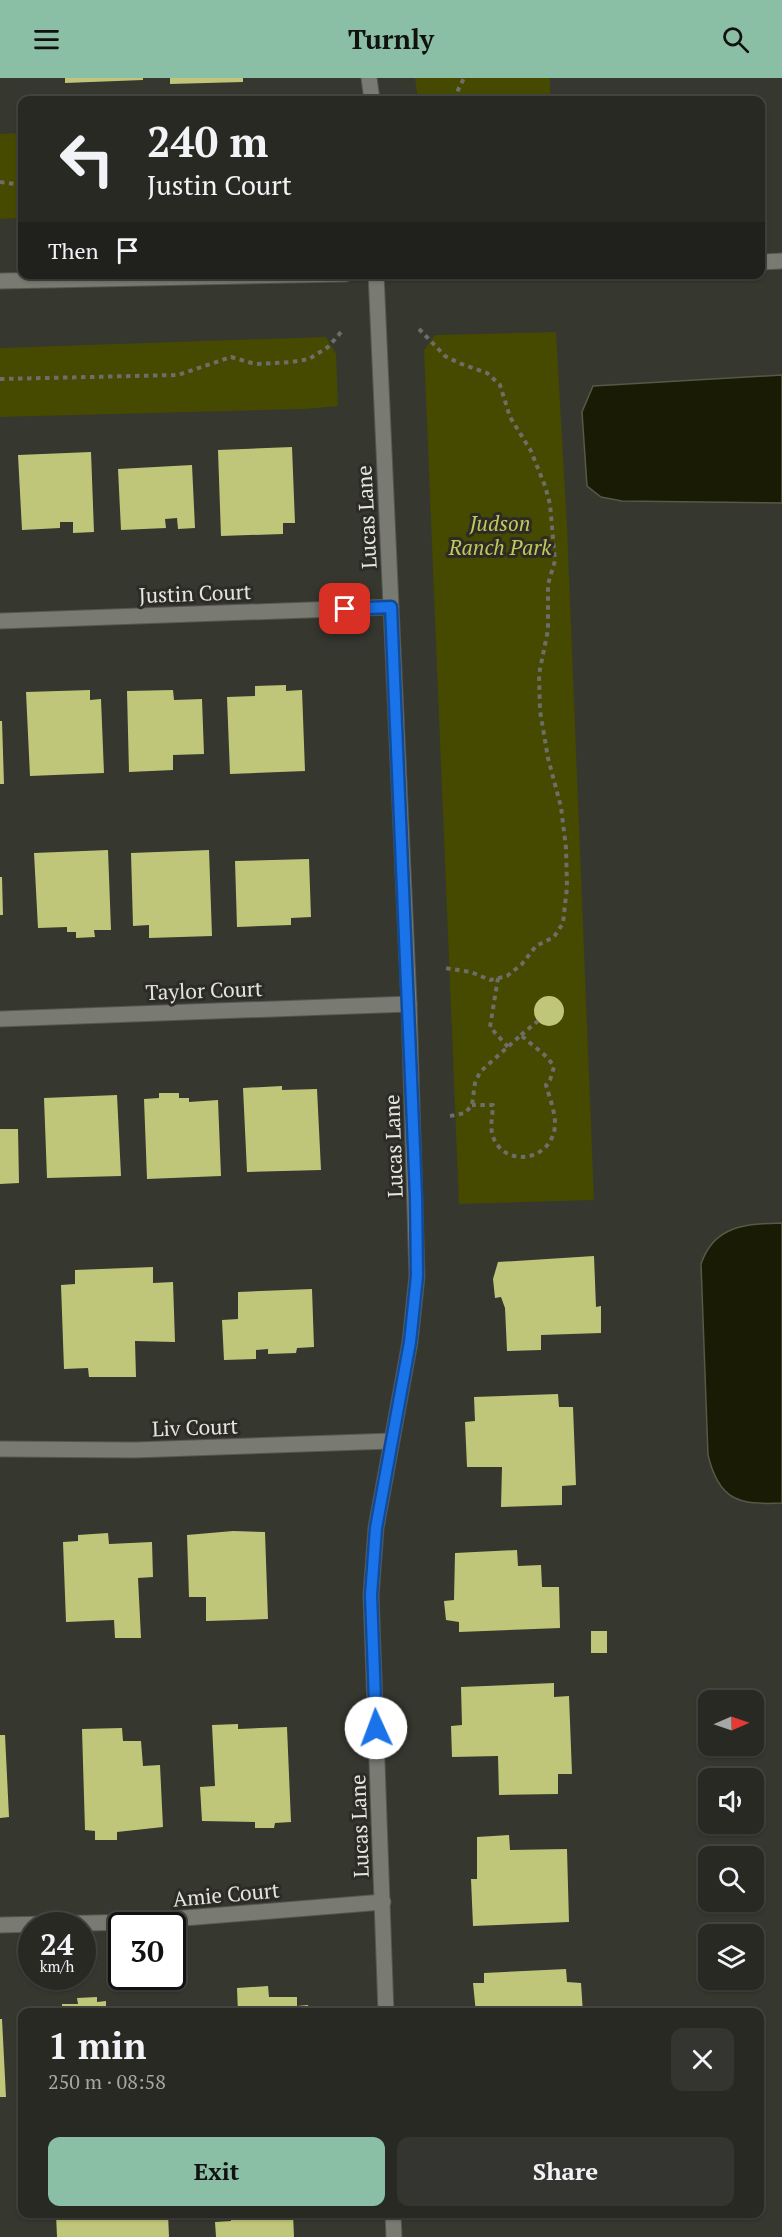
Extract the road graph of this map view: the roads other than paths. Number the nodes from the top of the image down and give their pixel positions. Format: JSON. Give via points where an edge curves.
{"nodes":[{"id":1,"x":369,"y":78,"type":"edge"},
{"id":2,"x":371,"y":96,"type":"edge"},
{"id":3,"x":782,"y":261,"type":"edge"},
{"id":4,"x":765,"y":262,"type":"edge"},
{"id":5,"x":99,"y":279,"type":"edge"},
{"id":6,"x":376,"y":279,"type":"edge"},
{"id":7,"x":0,"y":281,"type":"edge"},
{"id":8,"x":391,"y":607,"type":"junction"},
{"id":9,"x":0,"y":621,"type":"edge"},
{"id":10,"x":409,"y":1004,"type":"junction"},
{"id":11,"x":0,"y":1019,"type":"edge"},
{"id":12,"x":391,"y":1441,"type":"junction"},
{"id":13,"x":0,"y":1449,"type":"edge"},
{"id":14,"x":382,"y":1902,"type":"junction"},
{"id":15,"x":0,"y":1925,"type":"edge"},
{"id":16,"x":386,"y":2008,"type":"edge"},
{"id":17,"x":393,"y":2218,"type":"edge"},
{"id":18,"x":394,"y":2237,"type":"edge"}],
"edges":[{"from":1,"to":2,"type":"street"},
{"from":3,"to":4,"type":"street"},
{"from":5,"to":7,"type":"street"},
{"from":6,"to":8,"type":"street","name":"Lucas Lane"},
{"from":8,"to":9,"type":"street","name":"Justin Court"},
{"from":8,"to":10,"type":"street","name":"Lucas Lane"},
{"from":10,"to":11,"type":"street","name":"Taylor Court"},
{"from":10,"to":12,"type":"street","name":"Lucas Lane","via":[[417,1276],[410,1342]]},
{"from":12,"to":13,"type":"street","name":"Liv Court","via":[[135,1450]]},
{"from":12,"to":14,"type":"street","name":"Lucas Lane","via":[[376,1528],[371,1595]]},
{"from":14,"to":15,"type":"street","name":"Amie Court","via":[[135,1923]]},
{"from":14,"to":16,"type":"street","name":"Lucas Lane"},
{"from":17,"to":18,"type":"street"}]}
